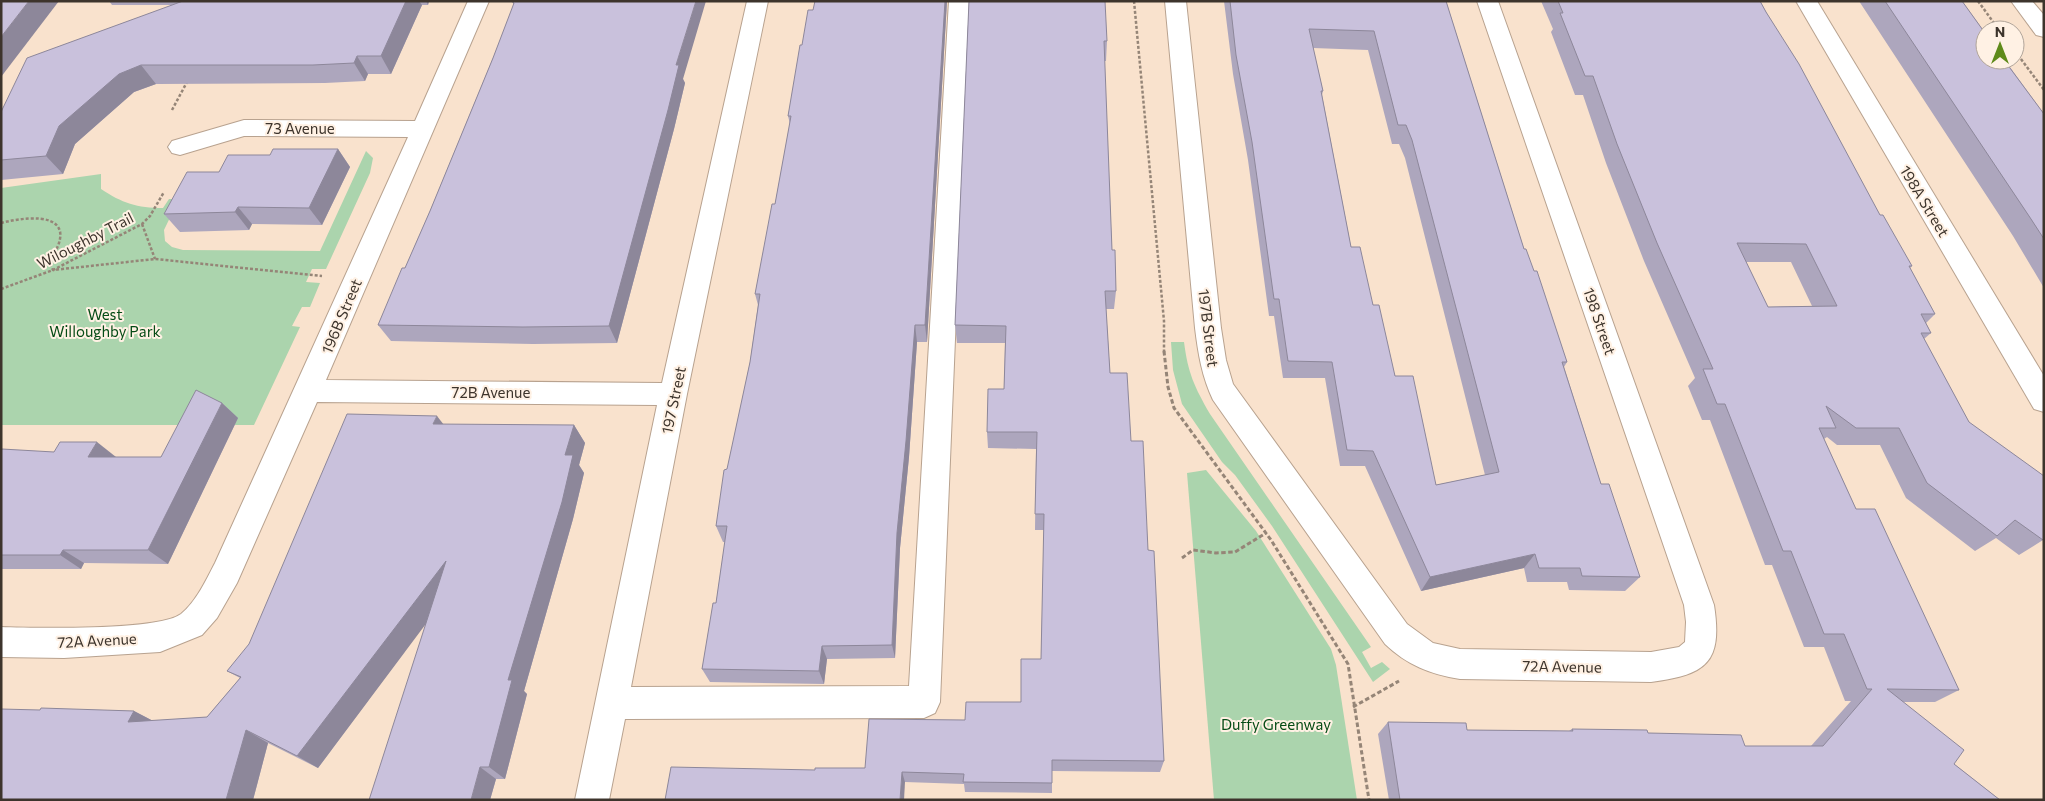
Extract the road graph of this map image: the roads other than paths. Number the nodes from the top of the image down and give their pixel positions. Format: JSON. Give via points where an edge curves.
{"nodes":[{"id":1,"x":479,"y":1,"type":"edge"},
{"id":2,"x":758,"y":1,"type":"edge"},
{"id":3,"x":959,"y":1,"type":"edge"},
{"id":4,"x":1175,"y":1,"type":"edge"},
{"id":5,"x":1487,"y":1,"type":"edge"},
{"id":6,"x":1806,"y":1,"type":"edge"},
{"id":7,"x":2021,"y":1,"type":"edge"},
{"id":8,"x":2044,"y":30,"type":"edge"},
{"id":9,"x":423,"y":128,"type":"junction"},
{"id":10,"x":180,"y":147,"type":"dead end"},
{"id":11,"x":308,"y":391,"type":"junction"},
{"id":12,"x":673,"y":394,"type":"junction"},
{"id":13,"x":2044,"y":401,"type":"edge"},
{"id":14,"x":191,"y":625,"type":"joint"},
{"id":15,"x":1,"y":642,"type":"edge"},
{"id":16,"x":1702,"y":642,"type":"joint"},
{"id":17,"x":1414,"y":651,"type":"joint"},
{"id":18,"x":613,"y":703,"type":"junction"},
{"id":19,"x":592,"y":800,"type":"edge"}],
"edges":[{"from":1,"to":9,"type":"street","name":"196B Street"},
{"from":2,"to":12,"type":"street","name":"197 Street"},
{"from":3,"to":18,"type":"street","via":[[924,702]]},
{"from":4,"to":17,"type":"street","name":"197B Street","via":[[1208,328],[1217,380],[1391,627]]},
{"from":5,"to":16,"type":"street","name":"198 Street","via":[[1692,580],[1704,628]]},
{"from":6,"to":13,"type":"street","name":"198A Street"},
{"from":7,"to":8,"type":"street"},
{"from":9,"to":10,"type":"street","name":"73 Avenue","via":[[244,128]]},
{"from":9,"to":11,"type":"street","name":"196B Street"},
{"from":11,"to":12,"type":"street","name":"72B Avenue"},
{"from":11,"to":14,"type":"street","name":"196B Street","via":[[226,573],[206,608]]},
{"from":12,"to":18,"type":"street","name":"197 Street"},
{"from":14,"to":15,"type":"street","name":"72A Avenue","via":[[160,637],[64,643]]},
{"from":16,"to":17,"type":"street","name":"72A Avenue","via":[[1698,653],[1688,660],[1651,667],[1460,664],[1435,660]]},
{"from":18,"to":19,"type":"street","name":"197 Street"}]}
